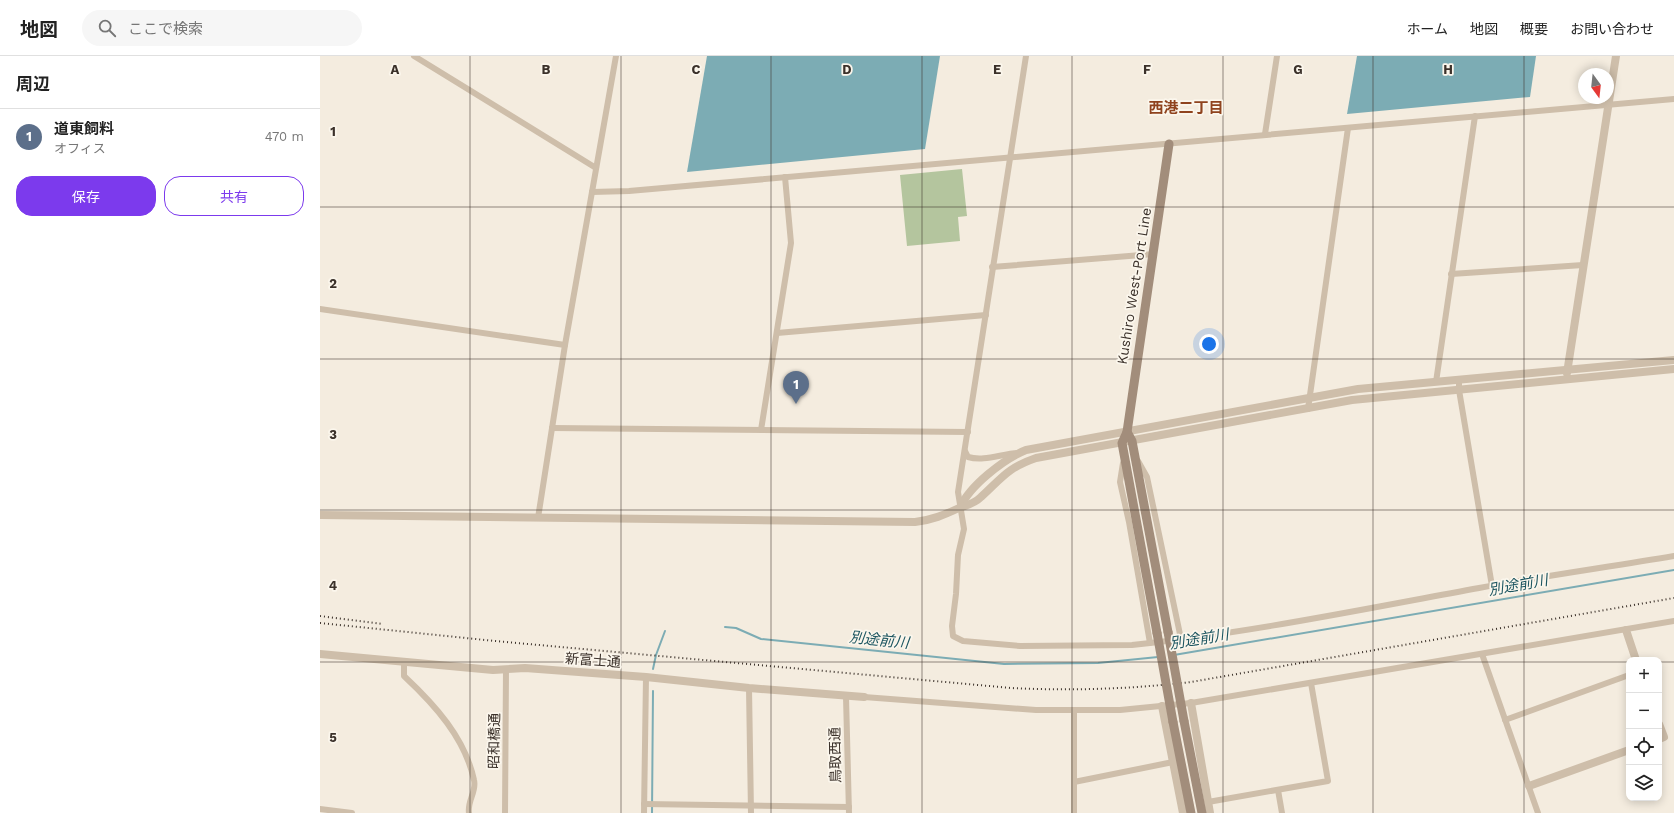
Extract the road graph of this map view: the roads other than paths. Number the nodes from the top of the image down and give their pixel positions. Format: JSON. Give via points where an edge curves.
{"nodes":[{"id":1,"x":414,"y":56,"type":"edge"},
{"id":2,"x":616,"y":56,"type":"edge"},
{"id":3,"x":1026,"y":56,"type":"edge"},
{"id":4,"x":1277,"y":56,"type":"edge"},
{"id":5,"x":1616,"y":56,"type":"edge"},
{"id":6,"x":1674,"y":99,"type":"edge"},
{"id":7,"x":1609,"y":105,"type":"junction"},
{"id":8,"x":1475,"y":116,"type":"junction"},
{"id":9,"x":1348,"y":128,"type":"junction"},
{"id":10,"x":1264,"y":134,"type":"junction"},
{"id":11,"x":1169,"y":144,"type":"junction"},
{"id":12,"x":1010,"y":157,"type":"junction"},
{"id":13,"x":596,"y":168,"type":"junction"},
{"id":14,"x":785,"y":177,"type":"junction"},
{"id":15,"x":592,"y":192,"type":"junction"},
{"id":16,"x":1154,"y":254,"type":"junction"},
{"id":17,"x":1583,"y":264,"type":"junction"},
{"id":18,"x":992,"y":267,"type":"junction"},
{"id":19,"x":1451,"y":274,"type":"junction"},
{"id":20,"x":320,"y":309,"type":"edge"},
{"id":21,"x":986,"y":315,"type":"junction"},
{"id":22,"x":777,"y":333,"type":"junction"},
{"id":23,"x":564,"y":345,"type":"junction"},
{"id":24,"x":1674,"y":360,"type":"edge"},
{"id":25,"x":1674,"y":369,"type":"edge"},
{"id":26,"x":1568,"y":370,"type":"junction"},
{"id":27,"x":1567,"y":379,"type":"junction"},
{"id":28,"x":1459,"y":380,"type":"junction"},
{"id":29,"x":1436,"y":382,"type":"junction"},
{"id":30,"x":1459,"y":390,"type":"junction"},
{"id":31,"x":1309,"y":398,"type":"junction"},
{"id":32,"x":1308,"y":409,"type":"junction"},
{"id":33,"x":552,"y":428,"type":"junction"},
{"id":34,"x":761,"y":430,"type":"junction"},
{"id":35,"x":968,"y":432,"type":"junction"},
{"id":36,"x":1127,"y":432,"type":"junction"},
{"id":37,"x":1132,"y":441,"type":"junction"},
{"id":38,"x":1122,"y":443,"type":"junction"},
{"id":39,"x":964,"y":451,"type":"junction"},
{"id":40,"x":1020,"y":452,"type":"junction"},
{"id":41,"x":1135,"y":456,"type":"junction"},
{"id":42,"x":1124,"y":458,"type":"junction"},
{"id":43,"x":960,"y":508,"type":"junction"},
{"id":44,"x":320,"y":515,"type":"edge"},
{"id":45,"x":538,"y":518,"type":"junction"},
{"id":46,"x":1674,"y":556,"type":"edge"},
{"id":47,"x":1492,"y":586,"type":"junction"},
{"id":48,"x":1674,"y":621,"type":"edge"},
{"id":49,"x":1626,"y":630,"type":"junction"},
{"id":50,"x":1181,"y":639,"type":"junction"},
{"id":51,"x":1150,"y":643,"type":"junction"},
{"id":52,"x":320,"y":654,"type":"edge"},
{"id":53,"x":1482,"y":654,"type":"junction"},
{"id":54,"x":1635,"y":657,"type":"edge"},
{"id":55,"x":404,"y":662,"type":"junction"},
{"id":56,"x":506,"y":670,"type":"junction"},
{"id":57,"x":1626,"y":676,"type":"edge"},
{"id":58,"x":646,"y":677,"type":"junction"},
{"id":59,"x":1311,"y":683,"type":"junction"},
{"id":60,"x":749,"y":688,"type":"junction"},
{"id":61,"x":846,"y":697,"type":"junction"},
{"id":62,"x":864,"y":697,"type":"joint"},
{"id":63,"x":1191,"y":703,"type":"junction"},
{"id":64,"x":1162,"y":706,"type":"junction"},
{"id":65,"x":1074,"y":710,"type":"junction"},
{"id":66,"x":1505,"y":720,"type":"junction"},
{"id":67,"x":1626,"y":751,"type":"edge"},
{"id":68,"x":1173,"y":762,"type":"junction"},
{"id":69,"x":1074,"y":782,"type":"junction"},
{"id":70,"x":1528,"y":786,"type":"junction"},
{"id":71,"x":1278,"y":790,"type":"junction"},
{"id":72,"x":1208,"y":802,"type":"junction"},
{"id":73,"x":644,"y":804,"type":"junction"},
{"id":74,"x":751,"y":806,"type":"junction"},
{"id":75,"x":320,"y":809,"type":"edge"},
{"id":76,"x":849,"y":810,"type":"edge"},
{"id":77,"x":352,"y":813,"type":"edge"},
{"id":78,"x":469,"y":813,"type":"edge"},
{"id":79,"x":505,"y":813,"type":"edge"},
{"id":80,"x":644,"y":813,"type":"edge"},
{"id":81,"x":751,"y":813,"type":"edge"},
{"id":82,"x":1074,"y":813,"type":"edge"},
{"id":83,"x":1183,"y":813,"type":"edge"},
{"id":84,"x":1191,"y":813,"type":"edge"},
{"id":85,"x":1202,"y":813,"type":"edge"},
{"id":86,"x":1210,"y":813,"type":"edge"},
{"id":87,"x":1282,"y":813,"type":"edge"},
{"id":88,"x":1538,"y":813,"type":"edge"}],
"edges":[{"from":1,"to":13,"type":"street"},
{"from":2,"to":13,"type":"street"},
{"from":3,"to":12,"type":"street"},
{"from":4,"to":10,"type":"street"},
{"from":5,"to":7,"type":"street"},
{"from":6,"to":7,"type":"street"},
{"from":7,"to":8,"type":"street"},
{"from":7,"to":17,"type":"street"},
{"from":8,"to":9,"type":"street"},
{"from":8,"to":19,"type":"street"},
{"from":9,"to":10,"type":"street"},
{"from":9,"to":31,"type":"street"},
{"from":10,"to":11,"type":"street"},
{"from":11,"to":12,"type":"street"},
{"from":11,"to":16,"type":"main road","name":"Kushiro West-Port Line"},
{"from":12,"to":14,"type":"street"},
{"from":12,"to":18,"type":"street"},
{"from":13,"to":15,"type":"street"},
{"from":14,"to":15,"type":"street"},
{"from":14,"to":22,"type":"street","via":[[791,243]]},
{"from":15,"to":23,"type":"street"},
{"from":16,"to":18,"type":"street"},
{"from":16,"to":36,"type":"main road","name":"Kushiro West-Port Line"},
{"from":17,"to":19,"type":"street"},
{"from":17,"to":26,"type":"street"},
{"from":18,"to":21,"type":"street"},
{"from":19,"to":29,"type":"street"},
{"from":20,"to":23,"type":"street"},
{"from":21,"to":22,"type":"street"},
{"from":21,"to":35,"type":"street"},
{"from":22,"to":34,"type":"street"},
{"from":23,"to":33,"type":"street"},
{"from":24,"to":26,"type":"street"},
{"from":25,"to":27,"type":"street"},
{"from":26,"to":27,"type":"street"},
{"from":26,"to":28,"type":"street"},
{"from":27,"to":30,"type":"street"},
{"from":28,"to":29,"type":"street"},
{"from":28,"to":30,"type":"street"},
{"from":29,"to":31,"type":"street","via":[[1358,389]]},
{"from":30,"to":32,"type":"street","via":[[1352,400]]},
{"from":30,"to":47,"type":"street"},
{"from":31,"to":32,"type":"street"},
{"from":31,"to":36,"type":"street"},
{"from":32,"to":37,"type":"street"},
{"from":33,"to":34,"type":"street"},
{"from":33,"to":45,"type":"street"},
{"from":34,"to":35,"type":"street"},
{"from":35,"to":39,"type":"street"},
{"from":36,"to":37,"type":"main road"},
{"from":36,"to":38,"type":"main road","name":"Kushiro West-Port Line"},
{"from":36,"to":40,"type":"street"},
{"from":37,"to":38,"type":"street"},
{"from":37,"to":41,"type":"main road"},
{"from":38,"to":42,"type":"main road"},
{"from":38,"to":43,"type":"street","via":[[1036,458],[1018,464],[994,483],[981,498],[969,506]]},
{"from":39,"to":40,"type":"street","via":[[968,457],[977,460]]},
{"from":39,"to":43,"type":"street","via":[[958,492]]},
{"from":40,"to":43,"type":"street","via":[[993,470],[964,499]]},
{"from":41,"to":50,"type":"street","via":[[1148,477]]},
{"from":41,"to":85,"type":"main road","bridge":true},
{"from":42,"to":51,"type":"street","via":[[1120,482]]},
{"from":42,"to":84,"type":"main road","bridge":true},
{"from":43,"to":45,"type":"street","via":[[936,519],[915,522]]},
{"from":43,"to":51,"type":"street","via":[[964,529],[958,555],[953,636],[963,641],[1020,646]]},
{"from":44,"to":45,"type":"street"},
{"from":46,"to":47,"type":"street"},
{"from":47,"to":50,"type":"street","via":[[1245,631]]},
{"from":48,"to":49,"type":"street"},
{"from":49,"to":53,"type":"street"},
{"from":49,"to":54,"type":"street"},
{"from":50,"to":51,"type":"street"},
{"from":52,"to":55,"type":"street","name":"新富士通"},
{"from":53,"to":59,"type":"street"},
{"from":53,"to":66,"type":"street"},
{"from":55,"to":56,"type":"street","name":"新富士通"},
{"from":55,"to":78,"type":"street","via":[[404,676],[425,695],[447,721],[465,752],[475,782],[468,807]]},
{"from":56,"to":58,"type":"street","name":"新富士通","via":[[525,668]]},
{"from":56,"to":79,"type":"street","name":"昭和橋通"},
{"from":57,"to":66,"type":"street"},
{"from":58,"to":60,"type":"street","name":"新富士通"},
{"from":58,"to":73,"type":"street"},
{"from":59,"to":63,"type":"street"},
{"from":59,"to":71,"type":"street","via":[[1328,781]]},
{"from":60,"to":61,"type":"street","name":"新富士通"},
{"from":60,"to":74,"type":"street"},
{"from":61,"to":62,"type":"street","name":"新富士通"},
{"from":61,"to":76,"type":"street","name":"鳥取西通"},
{"from":62,"to":65,"type":"street","via":[[1036,710]]},
{"from":63,"to":64,"type":"street"},
{"from":63,"to":72,"type":"street"},
{"from":64,"to":65,"type":"street","via":[[1120,710]]},
{"from":64,"to":68,"type":"street"},
{"from":65,"to":69,"type":"street"},
{"from":66,"to":70,"type":"street"},
{"from":67,"to":70,"type":"street"},
{"from":68,"to":69,"type":"street"},
{"from":68,"to":83,"type":"street"},
{"from":69,"to":82,"type":"street"},
{"from":70,"to":88,"type":"street"},
{"from":71,"to":72,"type":"street"},
{"from":71,"to":87,"type":"street"},
{"from":72,"to":86,"type":"street"},
{"from":73,"to":74,"type":"street"},
{"from":73,"to":80,"type":"street"},
{"from":74,"to":76,"type":"street"},
{"from":74,"to":81,"type":"street"},
{"from":75,"to":77,"type":"street"}]}
